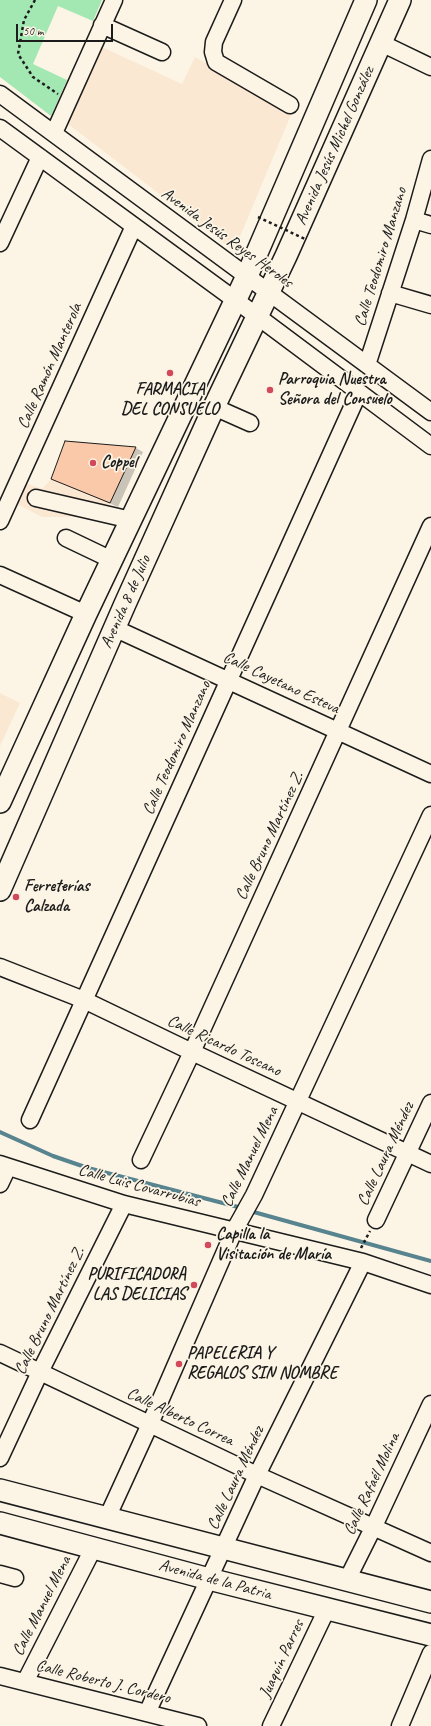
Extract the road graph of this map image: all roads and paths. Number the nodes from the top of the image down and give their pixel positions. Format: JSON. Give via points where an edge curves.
{"nodes":[{"id":1,"x":35,"y":0,"type":"edge"},
{"id":2,"x":114,"y":0,"type":"edge"},
{"id":3,"x":234,"y":0,"type":"edge"},
{"id":4,"x":366,"y":0,"type":"edge"},
{"id":5,"x":400,"y":0,"type":"edge"},
{"id":6,"x":102,"y":26,"type":"junction"},
{"id":7,"x":381,"y":43,"type":"junction"},
{"id":8,"x":162,"y":52,"type":"dead end"},
{"id":9,"x":431,"y":67,"type":"edge"},
{"id":10,"x":0,"y":94,"type":"edge"},
{"id":11,"x":68,"y":102,"type":"junction"},
{"id":12,"x":290,"y":104,"type":"dead end"},
{"id":13,"x":0,"y":128,"type":"edge"},
{"id":14,"x":54,"y":133,"type":"junction"},
{"id":15,"x":40,"y":157,"type":"junction"},
{"id":16,"x":431,"y":159,"type":"edge"},
{"id":17,"x":258,"y":217,"type":"dead end"},
{"id":18,"x":414,"y":220,"type":"junction"},
{"id":19,"x":431,"y":225,"type":"edge"},
{"id":20,"x":134,"y":226,"type":"junction"},
{"id":21,"x":305,"y":239,"type":"dead end"},
{"id":22,"x":0,"y":243,"type":"edge"},
{"id":23,"x":247,"y":276,"type":"junction"},
{"id":24,"x":268,"y":292,"type":"junction"},
{"id":25,"x":390,"y":293,"type":"junction"},
{"id":26,"x":235,"y":300,"type":"junction"},
{"id":27,"x":431,"y":305,"type":"edge"},
{"id":28,"x":257,"y":316,"type":"junction"},
{"id":29,"x":367,"y":365,"type":"junction"},
{"id":30,"x":359,"y":392,"type":"junction"},
{"id":31,"x":214,"y":407,"type":"junction"},
{"id":32,"x":431,"y":412,"type":"edge"},
{"id":33,"x":250,"y":422,"type":"dead end"},
{"id":34,"x":431,"y":446,"type":"edge"},
{"id":35,"x":36,"y":498,"type":"dead end"},
{"id":36,"x":131,"y":520,"type":"junction"},
{"id":37,"x":0,"y":521,"type":"edge"},
{"id":38,"x":431,"y":526,"type":"edge"},
{"id":39,"x":66,"y":538,"type":"dead end"},
{"id":40,"x":112,"y":560,"type":"junction"},
{"id":41,"x":0,"y":575,"type":"edge"},
{"id":42,"x":86,"y":614,"type":"junction"},
{"id":43,"x":114,"y":628,"type":"junction"},
{"id":44,"x":229,"y":680,"type":"junction"},
{"id":45,"x":338,"y":731,"type":"junction"},
{"id":46,"x":431,"y":774,"type":"edge"},
{"id":47,"x":0,"y":802,"type":"edge"},
{"id":48,"x":431,"y":815,"type":"edge"},
{"id":49,"x":0,"y":890,"type":"edge"},
{"id":50,"x":0,"y":967,"type":"edge"},
{"id":51,"x":84,"y":1000,"type":"junction"},
{"id":52,"x":192,"y":1052,"type":"junction"},
{"id":53,"x":298,"y":1101,"type":"junction"},
{"id":54,"x":431,"y":1103,"type":"edge"},
{"id":55,"x":30,"y":1120,"type":"dead end"},
{"id":56,"x":408,"y":1154,"type":"junction"},
{"id":57,"x":141,"y":1160,"type":"dead end"},
{"id":58,"x":431,"y":1164,"type":"edge"},
{"id":59,"x":4,"y":1166,"type":"edge"},
{"id":60,"x":0,"y":1184,"type":"edge"},
{"id":61,"x":124,"y":1204,"type":"junction"},
{"id":62,"x":376,"y":1220,"type":"dead end"},
{"id":63,"x":236,"y":1229,"type":"junction"},
{"id":64,"x":368,"y":1235,"type":"dead end"},
{"id":65,"x":363,"y":1255,"type":"junction"},
{"id":66,"x":431,"y":1285,"type":"edge"},
{"id":67,"x":0,"y":1353,"type":"edge"},
{"id":68,"x":40,"y":1372,"type":"junction"},
{"id":69,"x":431,"y":1404,"type":"edge"},
{"id":70,"x":150,"y":1424,"type":"junction"},
{"id":71,"x":0,"y":1458,"type":"edge"},
{"id":72,"x":257,"y":1475,"type":"junction"},
{"id":73,"x":0,"y":1490,"type":"edge"},
{"id":74,"x":107,"y":1518,"type":"junction"},
{"id":75,"x":0,"y":1523,"type":"edge"},
{"id":76,"x":374,"y":1526,"type":"junction"},
{"id":77,"x":94,"y":1547,"type":"junction"},
{"id":78,"x":223,"y":1548,"type":"junction"},
{"id":79,"x":431,"y":1553,"type":"edge"},
{"id":80,"x":209,"y":1579,"type":"junction"},
{"id":81,"x":347,"y":1580,"type":"junction"},
{"id":82,"x":431,"y":1602,"type":"edge"},
{"id":83,"x":327,"y":1609,"type":"junction"},
{"id":84,"x":431,"y":1635,"type":"edge"},
{"id":85,"x":431,"y":1653,"type":"edge"},
{"id":86,"x":0,"y":1676,"type":"edge"},
{"id":87,"x":25,"y":1682,"type":"junction"},
{"id":88,"x":147,"y":1713,"type":"junction"},
{"id":89,"x":198,"y":1726,"type":"edge"},
{"id":90,"x":271,"y":1726,"type":"edge"},
{"id":91,"x":400,"y":1726,"type":"edge"}],
"edges":[{"from":1,"to":11,"type":"path","via":[[24,20],[18,54],[33,77]]},
{"from":2,"to":6,"type":"street"},
{"from":3,"to":12,"type":"street","via":[[214,42],[216,62]]},
{"from":4,"to":23,"type":"main road","name":"Avenida Jesús Michel González"},
{"from":5,"to":7,"type":"main road","name":"Avenida Jesús Michel González"},
{"from":6,"to":8,"type":"street"},
{"from":6,"to":11,"type":"street"},
{"from":7,"to":9,"type":"street"},
{"from":7,"to":24,"type":"main road","name":"Avenida Jesús Michel González"},
{"from":10,"to":14,"type":"street","name":"Avenida Jesús Reyes Heroles"},
{"from":11,"to":14,"type":"street"},
{"from":13,"to":15,"type":"street"},
{"from":14,"to":23,"type":"street","name":"Avenida Jesús Reyes Heroles"},
{"from":15,"to":20,"type":"street"},
{"from":15,"to":22,"type":"street"},
{"from":16,"to":18,"type":"street","name":"Calle Teodomiro Manzano"},
{"from":17,"to":21,"type":"path","bridge":true},
{"from":18,"to":19,"type":"street"},
{"from":18,"to":25,"type":"street","name":"Calle Teodomiro Manzano"},
{"from":20,"to":26,"type":"street"},
{"from":20,"to":37,"type":"street","name":"Calle Ramón Manterola"},
{"from":23,"to":24,"type":"street","name":"Avenida Jesús Reyes Heroles"},
{"from":23,"to":26,"type":"main road","name":"Avenida Jesús Michel González"},
{"from":24,"to":28,"type":"main road","name":"Avenida Jesús Michel González"},
{"from":24,"to":29,"type":"street","name":"Avenida Jesús Reyes Heroles"},
{"from":25,"to":27,"type":"street"},
{"from":25,"to":29,"type":"street","name":"Calle Teodomiro Manzano"},
{"from":26,"to":28,"type":"street"},
{"from":26,"to":36,"type":"main road","name":"Avenida 8 de Julio"},
{"from":28,"to":30,"type":"street"},
{"from":28,"to":31,"type":"main road","name":"Avenida 8 de Julio"},
{"from":29,"to":32,"type":"street","name":"Avenida Jesús Reyes Heroles"},
{"from":30,"to":34,"type":"street"},
{"from":30,"to":44,"type":"street","name":"Calle Teodomiro Manzano"},
{"from":31,"to":33,"type":"street"},
{"from":31,"to":43,"type":"main road","name":"Avenida 8 de Julio"},
{"from":35,"to":36,"type":"street"},
{"from":36,"to":40,"type":"main road","name":"Avenida 8 de Julio"},
{"from":38,"to":45,"type":"street","name":"Calle Bruno Martínez Z."},
{"from":39,"to":40,"type":"street"},
{"from":40,"to":42,"type":"main road","name":"Avenida 8 de Julio"},
{"from":41,"to":42,"type":"street"},
{"from":42,"to":47,"type":"main road","name":"Avenida 8 de Julio"},
{"from":43,"to":44,"type":"street","name":"Calle Cayetano Esteva"},
{"from":43,"to":49,"type":"main road","name":"Avenida 8 de Julio"},
{"from":44,"to":45,"type":"street","name":"Calle Cayetano Esteva"},
{"from":44,"to":51,"type":"street","name":"Calle Teodomiro Manzano"},
{"from":45,"to":46,"type":"street","name":"Calle Cayetano Esteva"},
{"from":45,"to":52,"type":"street","name":"Calle Bruno Martínez Z."},
{"from":48,"to":53,"type":"street","name":"Calle Manuel Mena"},
{"from":50,"to":51,"type":"street","name":"Calle Ricardo Toscano"},
{"from":51,"to":52,"type":"street","name":"Calle Ricardo Toscano"},
{"from":51,"to":55,"type":"street","name":"Calle Teodomiro Manzano"},
{"from":52,"to":53,"type":"street","name":"Calle Ricardo Toscano"},
{"from":52,"to":57,"type":"street","name":"Calle Bruno Martínez Z."},
{"from":53,"to":56,"type":"street","name":"Calle Ricardo Toscano"},
{"from":53,"to":63,"type":"street","name":"Calle Manuel Mena"},
{"from":54,"to":56,"type":"street","name":"Calle Laura Méndez"},
{"from":56,"to":58,"type":"street","name":"Calle Ricardo Toscano"},
{"from":56,"to":62,"type":"street","name":"Calle Laura Méndez"},
{"from":59,"to":60,"type":"street"},
{"from":59,"to":61,"type":"street","name":"Calle Luis Covarrubias"},
{"from":61,"to":63,"type":"street","name":"Calle Luis Covarrubias"},
{"from":61,"to":68,"type":"street","name":"Calle Bruno Martínez Z."},
{"from":63,"to":65,"type":"street","name":"Calle Luis Covarrubias"},
{"from":63,"to":70,"type":"street","name":"Calle Manuel Mena"},
{"from":64,"to":65,"type":"path"},
{"from":65,"to":66,"type":"street","name":"Calle Luis Covarrubias"},
{"from":65,"to":72,"type":"street","name":"Calle Laura Méndez"},
{"from":67,"to":68,"type":"street","name":"Calle Alberto Correa"},
{"from":68,"to":70,"type":"street","name":"Calle Alberto Correa"},
{"from":68,"to":71,"type":"street","name":"Calle Bruno Martínez Z."},
{"from":69,"to":76,"type":"street","name":"Calle Rafaél Molina"},
{"from":70,"to":72,"type":"street","name":"Calle Alberto Correa"},
{"from":70,"to":74,"type":"street","name":"Calle Manuel Mena"},
{"from":72,"to":76,"type":"street","name":"Calle Alberto Correa"},
{"from":72,"to":78,"type":"street","name":"Calle Laura Méndez"},
{"from":73,"to":74,"type":"main road","name":"Avenida de la Patria"},
{"from":74,"to":78,"type":"main road","name":"Avenida de la Patria"},
{"from":75,"to":77,"type":"main road","name":"Avenida de la Patria"},
{"from":76,"to":79,"type":"street","name":"Calle Alberto Correa"},
{"from":76,"to":81,"type":"street","name":"Calle Rafaél Molina"},
{"from":77,"to":80,"type":"main road","name":"Avenida de la Patria"},
{"from":77,"to":87,"type":"street","name":"Calle Manuel Mena"},
{"from":78,"to":80,"type":"street","name":"Calle Laura Méndez"},
{"from":78,"to":81,"type":"main road","name":"Avenida de la Patria"},
{"from":80,"to":83,"type":"main road","name":"Avenida de la Patria"},
{"from":80,"to":88,"type":"street","name":"Calle Laura Méndez"},
{"from":81,"to":82,"type":"main road","name":"Avenida de la Patria"},
{"from":83,"to":84,"type":"main road","name":"Avenida de la Patria"},
{"from":83,"to":90,"type":"street","name":"Juaquín Parres"},
{"from":85,"to":91,"type":"street"},
{"from":86,"to":87,"type":"street","name":"Calle Roberto J. Cordero"},
{"from":87,"to":88,"type":"street","name":"Calle Roberto J. Cordero"},
{"from":88,"to":89,"type":"street","name":"Calle Roberto J. Cordero"}]}
